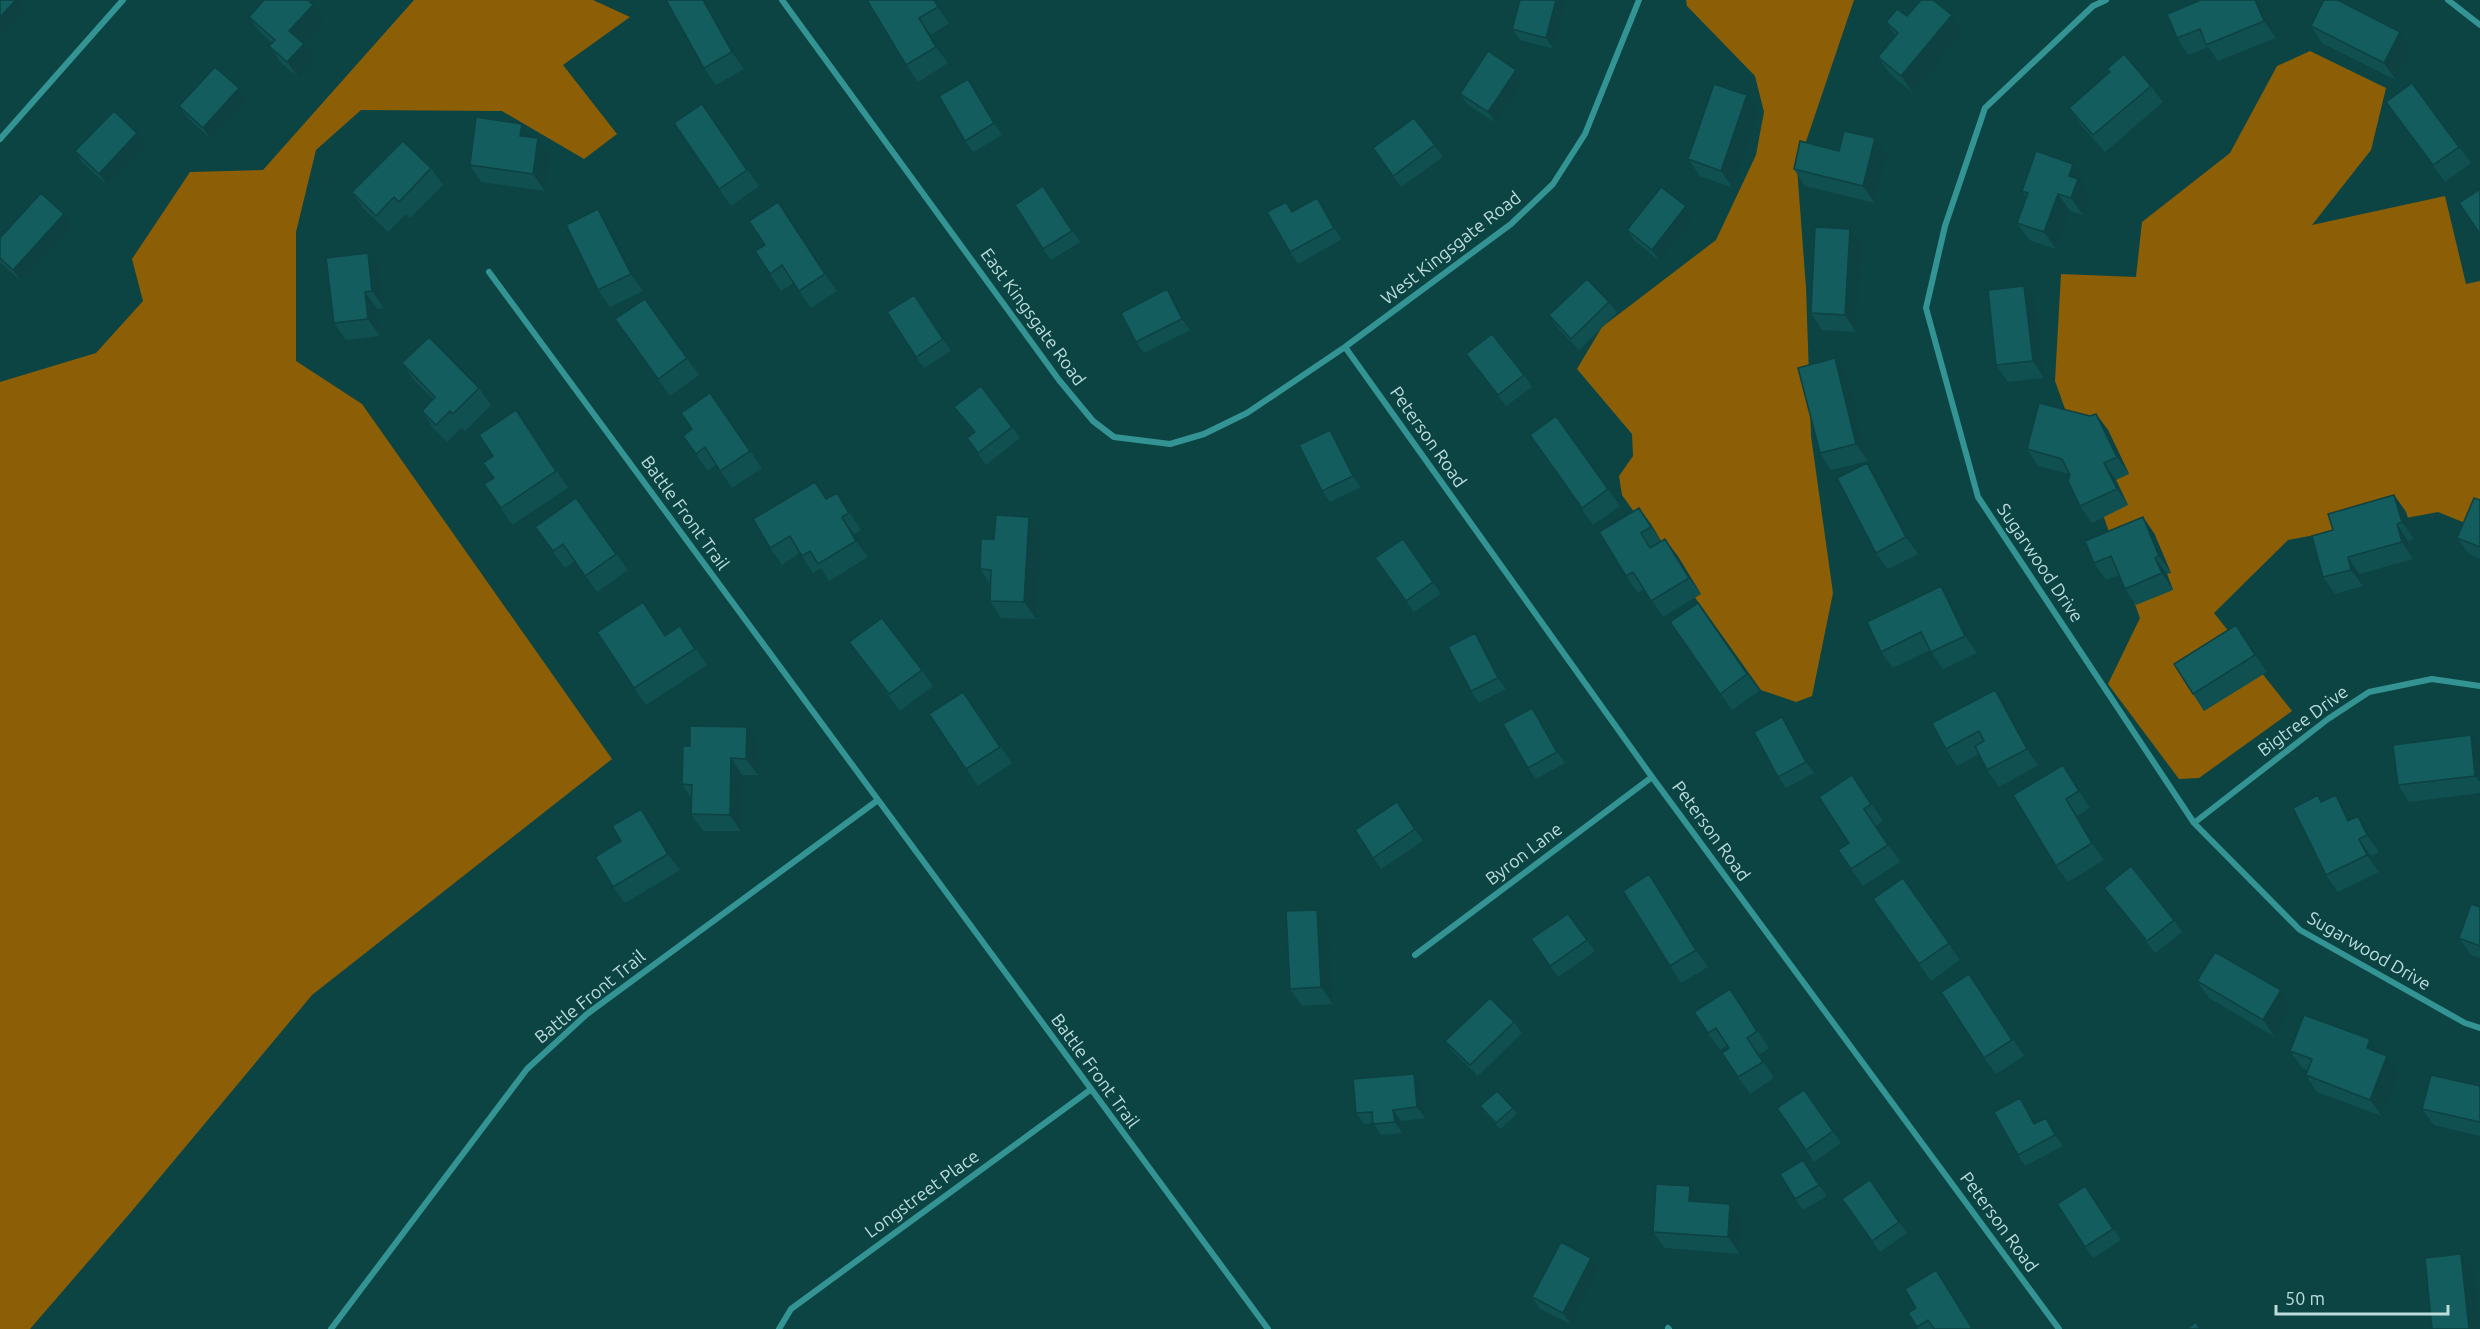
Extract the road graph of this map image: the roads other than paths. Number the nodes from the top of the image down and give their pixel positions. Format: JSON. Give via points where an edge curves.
{"nodes":[{"id":1,"x":123,"y":0,"type":"edge"},
{"id":2,"x":782,"y":0,"type":"edge"},
{"id":3,"x":1639,"y":0,"type":"edge"},
{"id":4,"x":2106,"y":0,"type":"edge"},
{"id":5,"x":2448,"y":0,"type":"edge"},
{"id":6,"x":2480,"y":25,"type":"edge"},
{"id":7,"x":0,"y":139,"type":"edge"},
{"id":8,"x":489,"y":272,"type":"dead end"},
{"id":9,"x":1345,"y":346,"type":"junction"},
{"id":10,"x":2480,"y":686,"type":"edge"},
{"id":11,"x":1652,"y":777,"type":"junction"},
{"id":12,"x":878,"y":800,"type":"junction"},
{"id":13,"x":2194,"y":823,"type":"junction"},
{"id":14,"x":1415,"y":955,"type":"dead end"},
{"id":15,"x":2480,"y":1028,"type":"edge"},
{"id":16,"x":1090,"y":1090,"type":"junction"},
{"id":17,"x":332,"y":1329,"type":"edge"},
{"id":18,"x":779,"y":1329,"type":"edge"},
{"id":19,"x":1268,"y":1329,"type":"edge"},
{"id":20,"x":2059,"y":1329,"type":"edge"}],
"edges":[{"from":1,"to":7,"type":"street"},
{"from":2,"to":9,"type":"street","name":"East Kingsgate Road","via":[[1059,380],[1093,422],[1114,437],[1170,444],[1204,434],[1247,412]]},
{"from":3,"to":9,"type":"street","name":"West Kingsgate Road","via":[[1585,134],[1553,184],[1511,224]]},
{"from":4,"to":13,"type":"street","name":"Sugarwood Drive","via":[[2093,6],[1985,108],[1945,225],[1926,308],[1978,497]]},
{"from":5,"to":6,"type":"street"},
{"from":8,"to":12,"type":"street","name":"Battle Front Trail"},
{"from":9,"to":11,"type":"street","name":"Peterson Road"},
{"from":10,"to":13,"type":"street","name":"Bigtree Drive","via":[[2432,679],[2369,692]]},
{"from":11,"to":14,"type":"street","name":"Byron Lane"},
{"from":11,"to":20,"type":"street","name":"Peterson Road"},
{"from":12,"to":16,"type":"street","name":"Battle Front Trail"},
{"from":12,"to":17,"type":"street","name":"Battle Front Trail","via":[[587,1014],[527,1069]]},
{"from":13,"to":15,"type":"street","name":"Sugarwood Drive","via":[[2300,930]]},
{"from":16,"to":18,"type":"street","name":"Longstreet Place","via":[[791,1309]]},
{"from":16,"to":19,"type":"street","name":"Battle Front Trail"}]}
